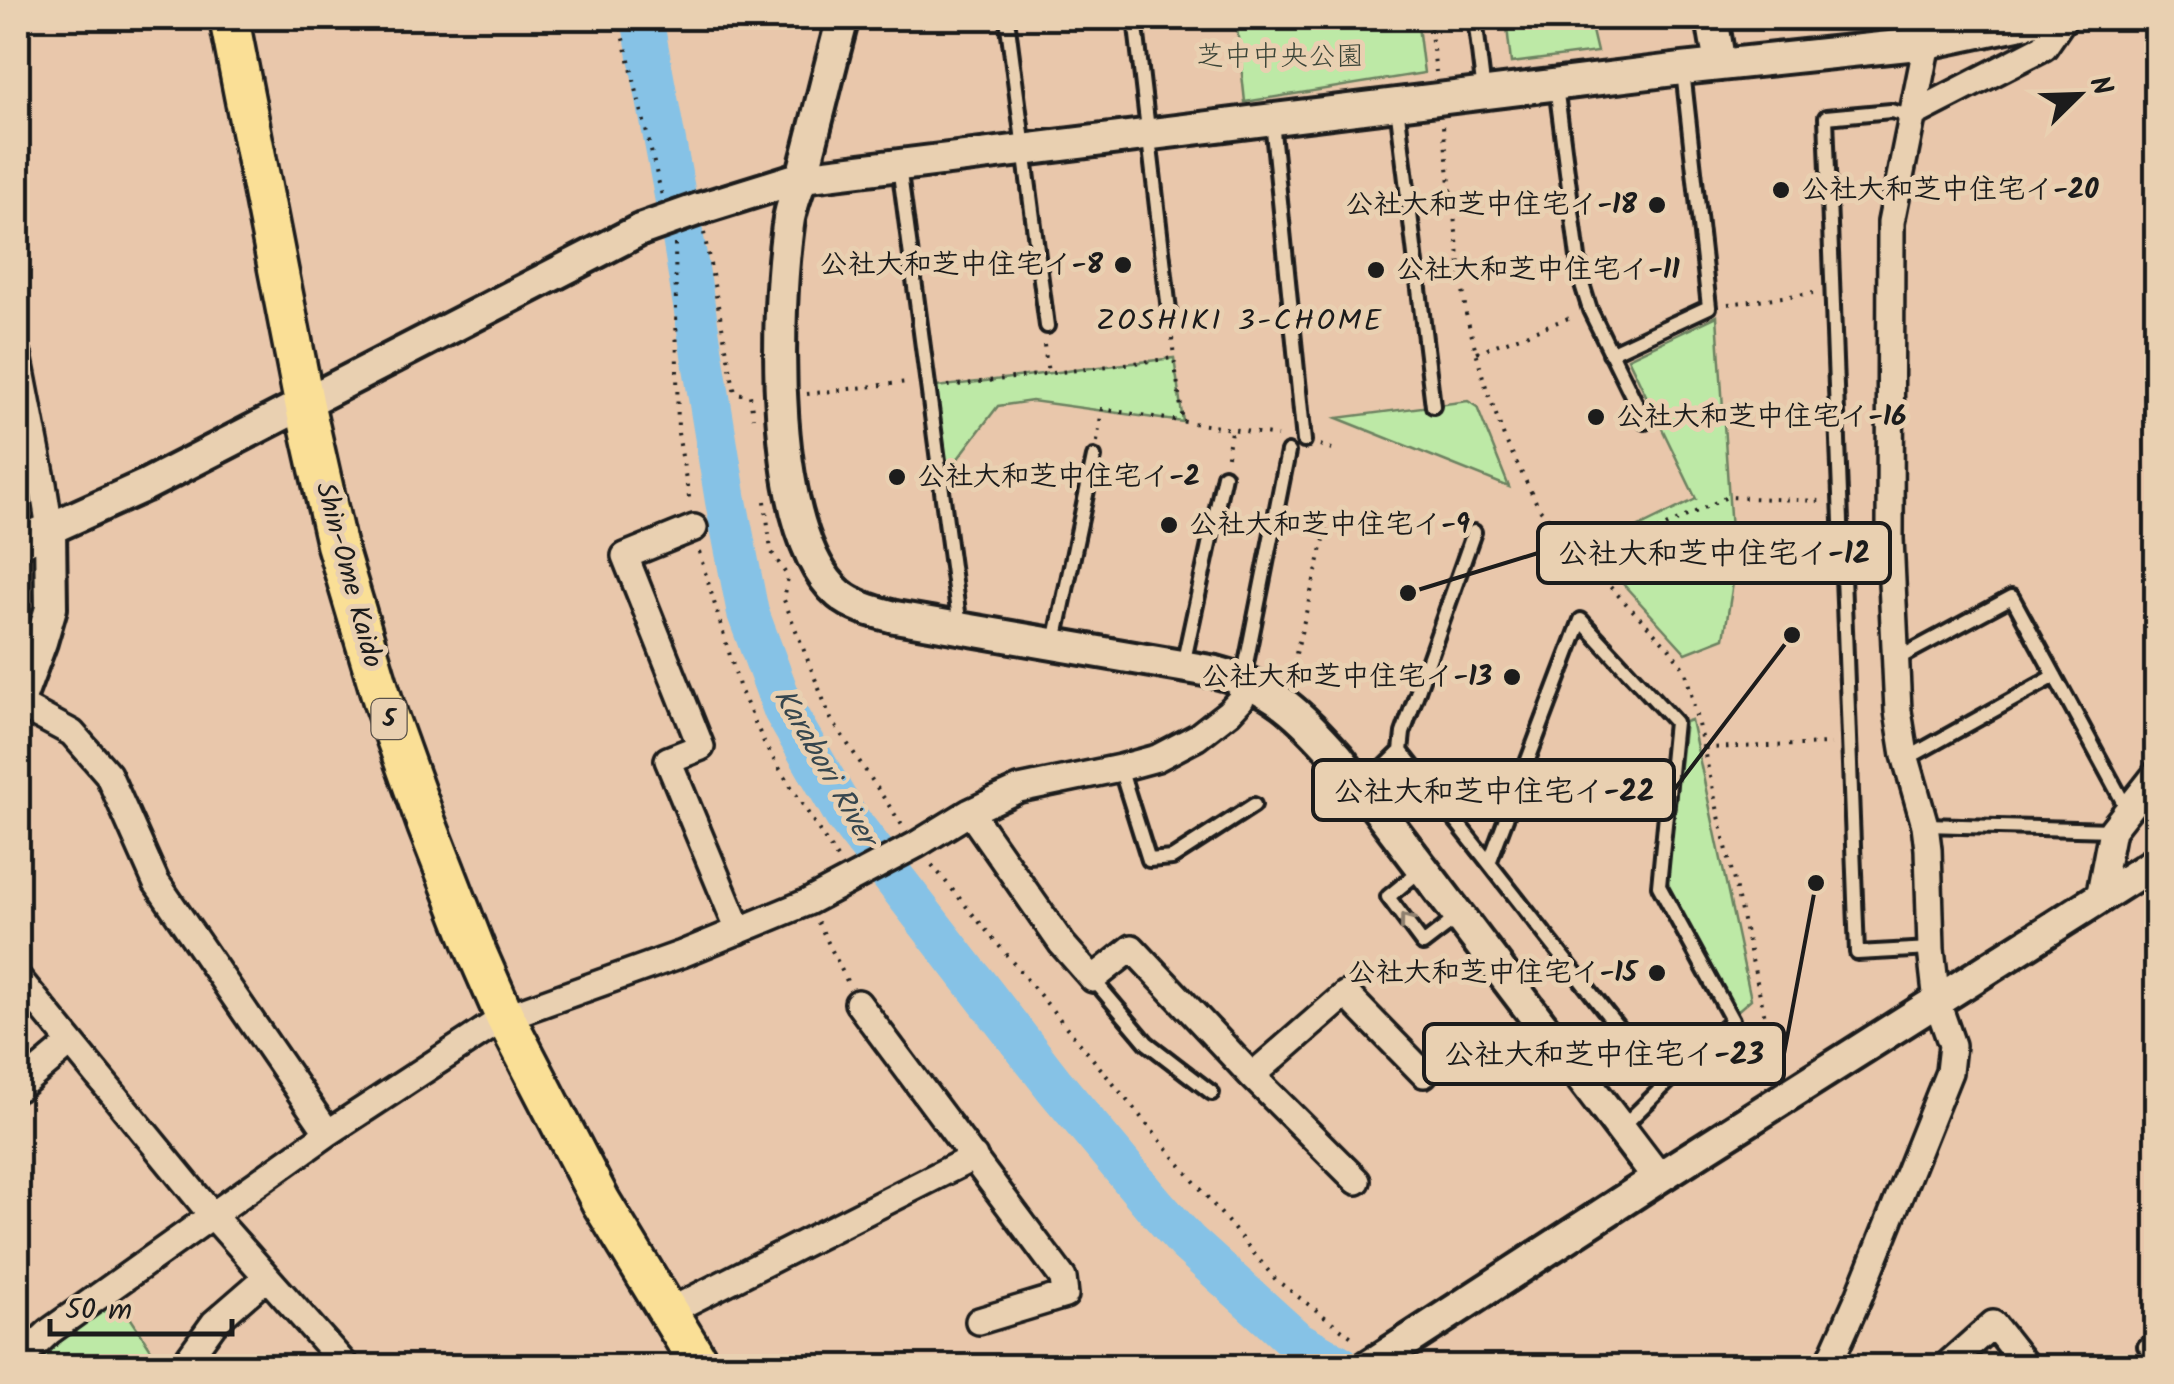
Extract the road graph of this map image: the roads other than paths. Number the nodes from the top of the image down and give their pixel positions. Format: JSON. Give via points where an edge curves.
{"nodes":[{"id":1,"x":229,"y":18,"type":"edge"},
{"id":2,"x":842,"y":18,"type":"edge"},
{"id":3,"x":1135,"y":18,"type":"edge"},
{"id":4,"x":1475,"y":18,"type":"edge"},
{"id":5,"x":1712,"y":18,"type":"edge"},
{"id":6,"x":2046,"y":18,"type":"edge"},
{"id":7,"x":2064,"y":18,"type":"edge"},
{"id":8,"x":1008,"y":26,"type":"dead end"},
{"id":9,"x":1928,"y":30,"type":"edge"},
{"id":10,"x":1720,"y":65,"type":"junction"},
{"id":11,"x":1682,"y":69,"type":"junction"},
{"id":12,"x":1556,"y":84,"type":"junction"},
{"id":13,"x":1484,"y":93,"type":"junction"},
{"id":14,"x":1397,"y":103,"type":"junction"},
{"id":15,"x":1910,"y":116,"type":"junction"},
{"id":16,"x":1271,"y":119,"type":"junction"},
{"id":17,"x":1148,"y":134,"type":"junction"},
{"id":18,"x":1024,"y":148,"type":"junction"},
{"id":19,"x":899,"y":164,"type":"junction"},
{"id":20,"x":802,"y":177,"type":"junction"},
{"id":21,"x":1170,"y":319,"type":"dead end"},
{"id":22,"x":1047,"y":326,"type":"road end"},
{"id":23,"x":1610,"y":353,"type":"junction"},
{"id":24,"x":18,"y":356,"type":"edge"},
{"id":25,"x":304,"y":402,"type":"junction"},
{"id":26,"x":1433,"y":406,"type":"dead end"},
{"id":27,"x":1645,"y":422,"type":"dead end"},
{"id":28,"x":1304,"y":441,"type":"road end"},
{"id":29,"x":1288,"y":452,"type":"dead end"},
{"id":30,"x":1094,"y":457,"type":"road end"},
{"id":31,"x":1224,"y":476,"type":"road end"},
{"id":32,"x":50,"y":528,"type":"junction"},
{"id":33,"x":694,"y":528,"type":"road end"},
{"id":34,"x":1474,"y":532,"type":"dead end"},
{"id":35,"x":18,"y":543,"type":"edge"},
{"id":36,"x":960,"y":629,"type":"junction"},
{"id":37,"x":1054,"y":644,"type":"junction"},
{"id":38,"x":1896,"y":660,"type":"junction"},
{"id":39,"x":1183,"y":666,"type":"junction"},
{"id":40,"x":2055,"y":676,"type":"junction"},
{"id":41,"x":1243,"y":679,"type":"junction"},
{"id":42,"x":18,"y":704,"type":"edge"},
{"id":43,"x":1401,"y":751,"type":"junction"},
{"id":44,"x":1906,"y":759,"type":"junction"},
{"id":45,"x":1120,"y":768,"type":"junction"},
{"id":46,"x":2156,"y":774,"type":"edge"},
{"id":47,"x":1361,"y":790,"type":"junction"},
{"id":48,"x":1254,"y":805,"type":"dead end"},
{"id":49,"x":970,"y":812,"type":"junction"},
{"id":50,"x":2120,"y":819,"type":"junction"},
{"id":51,"x":1925,"y":825,"type":"junction"},
{"id":52,"x":2156,"y":862,"type":"edge"},
{"id":53,"x":1489,"y":863,"type":"junction"},
{"id":54,"x":1422,"y":869,"type":"junction"},
{"id":55,"x":2099,"y":898,"type":"junction"},
{"id":56,"x":1458,"y":916,"type":"junction"},
{"id":57,"x":739,"y":931,"type":"junction"},
{"id":58,"x":1931,"y":950,"type":"junction"},
{"id":59,"x":18,"y":978,"type":"edge"},
{"id":60,"x":1093,"y":980,"type":"junction"},
{"id":61,"x":1937,"y":1002,"type":"junction"},
{"id":62,"x":858,"y":1003,"type":"road end"},
{"id":63,"x":505,"y":1017,"type":"junction"},
{"id":64,"x":70,"y":1044,"type":"junction"},
{"id":65,"x":1424,"y":1074,"type":"dead end"},
{"id":66,"x":1252,"y":1076,"type":"junction"},
{"id":67,"x":1664,"y":1086,"type":"junction"},
{"id":68,"x":18,"y":1088,"type":"edge"},
{"id":69,"x":1212,"y":1092,"type":"dead end"},
{"id":70,"x":1621,"y":1128,"type":"junction"},
{"id":71,"x":328,"y":1132,"type":"junction"},
{"id":72,"x":974,"y":1157,"type":"junction"},
{"id":73,"x":1658,"y":1178,"type":"junction"},
{"id":74,"x":1358,"y":1181,"type":"dead end"},
{"id":75,"x":212,"y":1215,"type":"junction"},
{"id":76,"x":268,"y":1277,"type":"junction"},
{"id":77,"x":668,"y":1312,"type":"junction"},
{"id":78,"x":980,"y":1321,"type":"dead end"},
{"id":79,"x":2145,"y":1346,"type":"dead end"},
{"id":80,"x":1371,"y":1356,"type":"edge"},
{"id":81,"x":18,"y":1361,"type":"edge"},
{"id":82,"x":183,"y":1366,"type":"edge"},
{"id":83,"x":346,"y":1366,"type":"edge"},
{"id":84,"x":701,"y":1366,"type":"edge"},
{"id":85,"x":1828,"y":1366,"type":"edge"},
{"id":86,"x":1946,"y":1366,"type":"edge"},
{"id":87,"x":2026,"y":1366,"type":"edge"},
{"id":88,"x":2156,"y":1366,"type":"edge"}],
"edges":[{"from":1,"to":25,"type":"main road","name":"Shin-Ome Kaido","number":"5"},
{"from":2,"to":20,"type":"street"},
{"from":3,"to":17,"type":"lane"},
{"from":4,"to":13,"type":"lane"},
{"from":5,"to":10,"type":"street"},
{"from":6,"to":9,"type":"street"},
{"from":7,"to":15,"type":"street","via":[[2044,47]]},
{"from":8,"to":18,"type":"lane"},
{"from":9,"to":10,"type":"street"},
{"from":9,"to":15,"type":"street"},
{"from":10,"to":11,"type":"street"},
{"from":11,"to":12,"type":"street"},
{"from":11,"to":23,"type":"lane","via":[[1709,307]]},
{"from":12,"to":13,"type":"street"},
{"from":12,"to":23,"type":"lane","via":[[1581,280]]},
{"from":13,"to":14,"type":"street"},
{"from":14,"to":16,"type":"street"},
{"from":14,"to":26,"type":"lane"},
{"from":15,"to":38,"type":"street","via":[[1890,222]]},
{"from":15,"to":58,"type":"lane","via":[[1891,111],[1826,117],[1857,954]]},
{"from":16,"to":17,"type":"street"},
{"from":16,"to":28,"type":"lane"},
{"from":17,"to":18,"type":"street"},
{"from":17,"to":21,"type":"lane"},
{"from":18,"to":19,"type":"street"},
{"from":18,"to":22,"type":"lane"},
{"from":19,"to":20,"type":"street"},
{"from":19,"to":36,"type":"lane"},
{"from":20,"to":25,"type":"street","bridge":true,"via":[[640,230]]},
{"from":20,"to":36,"type":"street","via":[[788,220],[779,346],[787,458],[802,534],[840,595],[895,618]]},
{"from":23,"to":27,"type":"lane"},
{"from":24,"to":32,"type":"street"},
{"from":25,"to":32,"type":"street"},
{"from":25,"to":63,"type":"main road","name":"Shin-Ome Kaido","number":"5","via":[[336,544],[384,705]]},
{"from":29,"to":41,"type":"lane"},
{"from":30,"to":37,"type":"lane"},
{"from":31,"to":39,"type":"lane"},
{"from":32,"to":35,"type":"street"},
{"from":32,"to":42,"type":"street","via":[[51,608]]},
{"from":33,"to":57,"type":"street","via":[[625,556],[701,747],[668,760]]},
{"from":34,"to":43,"type":"lane"},
{"from":36,"to":37,"type":"street"},
{"from":37,"to":39,"type":"street"},
{"from":38,"to":40,"type":"lane","via":[[2012,597]]},
{"from":38,"to":44,"type":"street"},
{"from":39,"to":41,"type":"street"},
{"from":40,"to":44,"type":"lane"},
{"from":40,"to":50,"type":"lane"},
{"from":41,"to":45,"type":"street","via":[[1241,699],[1197,737]]},
{"from":41,"to":47,"type":"street","via":[[1301,717]]},
{"from":42,"to":71,"type":"street","via":[[72,733],[108,774],[156,882]]},
{"from":43,"to":47,"type":"lane"},
{"from":43,"to":53,"type":"lane"},
{"from":44,"to":51,"type":"street"},
{"from":45,"to":48,"type":"lane","via":[[1148,860],[1172,858]]},
{"from":45,"to":49,"type":"street","via":[[1020,789]]},
{"from":46,"to":50,"type":"street"},
{"from":47,"to":54,"type":"street"},
{"from":49,"to":57,"type":"street","via":[[851,881]]},
{"from":49,"to":60,"type":"street"},
{"from":50,"to":51,"type":"lane"},
{"from":50,"to":55,"type":"street"},
{"from":51,"to":58,"type":"street"},
{"from":52,"to":55,"type":"street"},
{"from":53,"to":67,"type":"lane"},
{"from":53,"to":67,"type":"lane","via":[[1580,620],[1674,722],[1659,886],[1732,1020]]},
{"from":54,"to":56,"type":"street"},
{"from":56,"to":54,"type":"lane","one_way":true,"via":[[1423,944],[1388,897]]},
{"from":55,"to":61,"type":"street"},
{"from":56,"to":70,"type":"street"},
{"from":57,"to":63,"type":"street"},
{"from":58,"to":61,"type":"street"},
{"from":59,"to":64,"type":"street"},
{"from":60,"to":66,"type":"street","via":[[1132,948]]},
{"from":60,"to":69,"type":"lane","via":[[1148,1043]]},
{"from":61,"to":73,"type":"street"},
{"from":61,"to":85,"type":"street","via":[[1952,1045],[1949,1072]]},
{"from":62,"to":72,"type":"street"},
{"from":63,"to":71,"type":"street"},
{"from":63,"to":77,"type":"main road","name":"Shin-Ome Kaido","number":"5","via":[[601,1202]]},
{"from":64,"to":68,"type":"street"},
{"from":64,"to":75,"type":"street"},
{"from":65,"to":66,"type":"street","via":[[1346,994]]},
{"from":66,"to":74,"type":"street"},
{"from":67,"to":70,"type":"lane"},
{"from":70,"to":73,"type":"street"},
{"from":71,"to":75,"type":"street"},
{"from":72,"to":77,"type":"street"},
{"from":72,"to":78,"type":"street","via":[[1063,1278],[1065,1295]]},
{"from":73,"to":80,"type":"street"},
{"from":75,"to":76,"type":"street"},
{"from":75,"to":81,"type":"street"},
{"from":76,"to":82,"type":"street","via":[[214,1323]]},
{"from":76,"to":83,"type":"street"},
{"from":77,"to":84,"type":"main road","name":"Shin-Ome Kaido","number":"5"},
{"from":79,"to":88,"type":"lane"},
{"from":86,"to":87,"type":"street","via":[[1992,1324]]}]}
